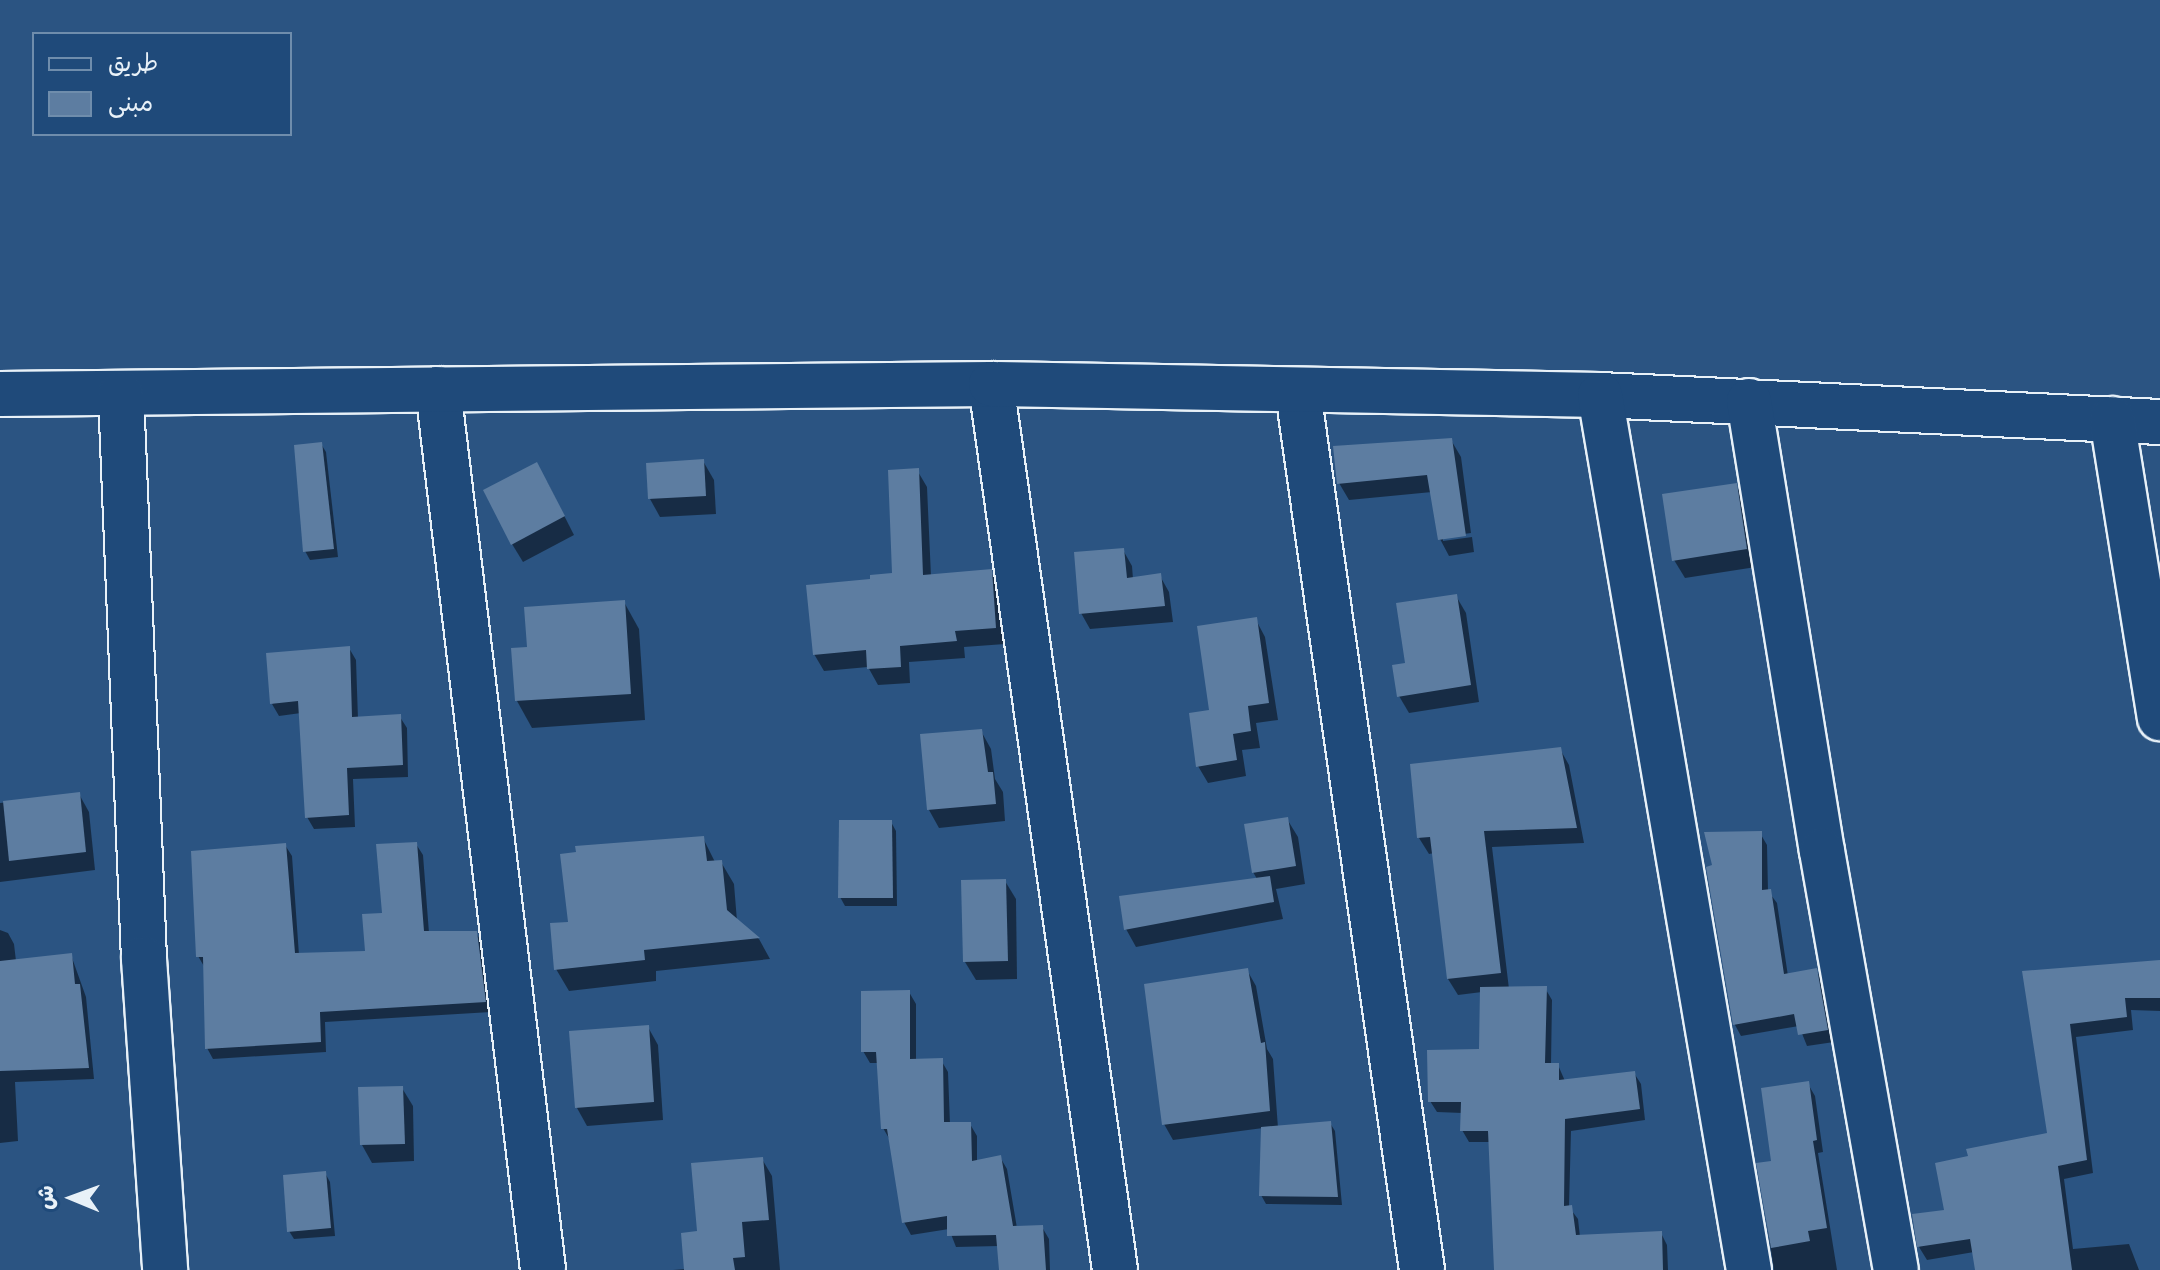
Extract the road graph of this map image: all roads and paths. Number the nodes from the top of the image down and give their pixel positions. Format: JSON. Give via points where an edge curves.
{"nodes":[{"id":1,"x":991,"y":384,"type":"junction"},
{"id":2,"x":438,"y":389,"type":"junction"},
{"id":3,"x":1298,"y":392,"type":"junction"},
{"id":4,"x":0,"y":394,"type":"edge"},
{"id":5,"x":121,"y":394,"type":"junction"},
{"id":6,"x":1600,"y":395,"type":"junction"},
{"id":7,"x":1749,"y":401,"type":"junction"},
{"id":8,"x":2112,"y":419,"type":"junction"},
{"id":9,"x":2160,"y":422,"type":"edge"},
{"id":10,"x":2160,"y":718,"type":"edge"},
{"id":11,"x":165,"y":1270,"type":"edge"},
{"id":12,"x":543,"y":1270,"type":"edge"},
{"id":13,"x":1115,"y":1270,"type":"edge"},
{"id":14,"x":1422,"y":1270,"type":"edge"},
{"id":15,"x":1749,"y":1270,"type":"edge"},
{"id":16,"x":1896,"y":1270,"type":"edge"}],
"edges":[{"from":1,"to":2,"type":"street"},
{"from":1,"to":3,"type":"street"},
{"from":1,"to":13,"type":"street"},
{"from":2,"to":5,"type":"street"},
{"from":2,"to":12,"type":"street"},
{"from":3,"to":6,"type":"street"},
{"from":3,"to":14,"type":"street"},
{"from":4,"to":5,"type":"street"},
{"from":5,"to":11,"type":"street","via":[[144,959]]},
{"from":6,"to":7,"type":"street"},
{"from":6,"to":15,"type":"street"},
{"from":7,"to":8,"type":"street"},
{"from":7,"to":16,"type":"street"},
{"from":8,"to":9,"type":"street"},
{"from":8,"to":10,"type":"street"}]}
